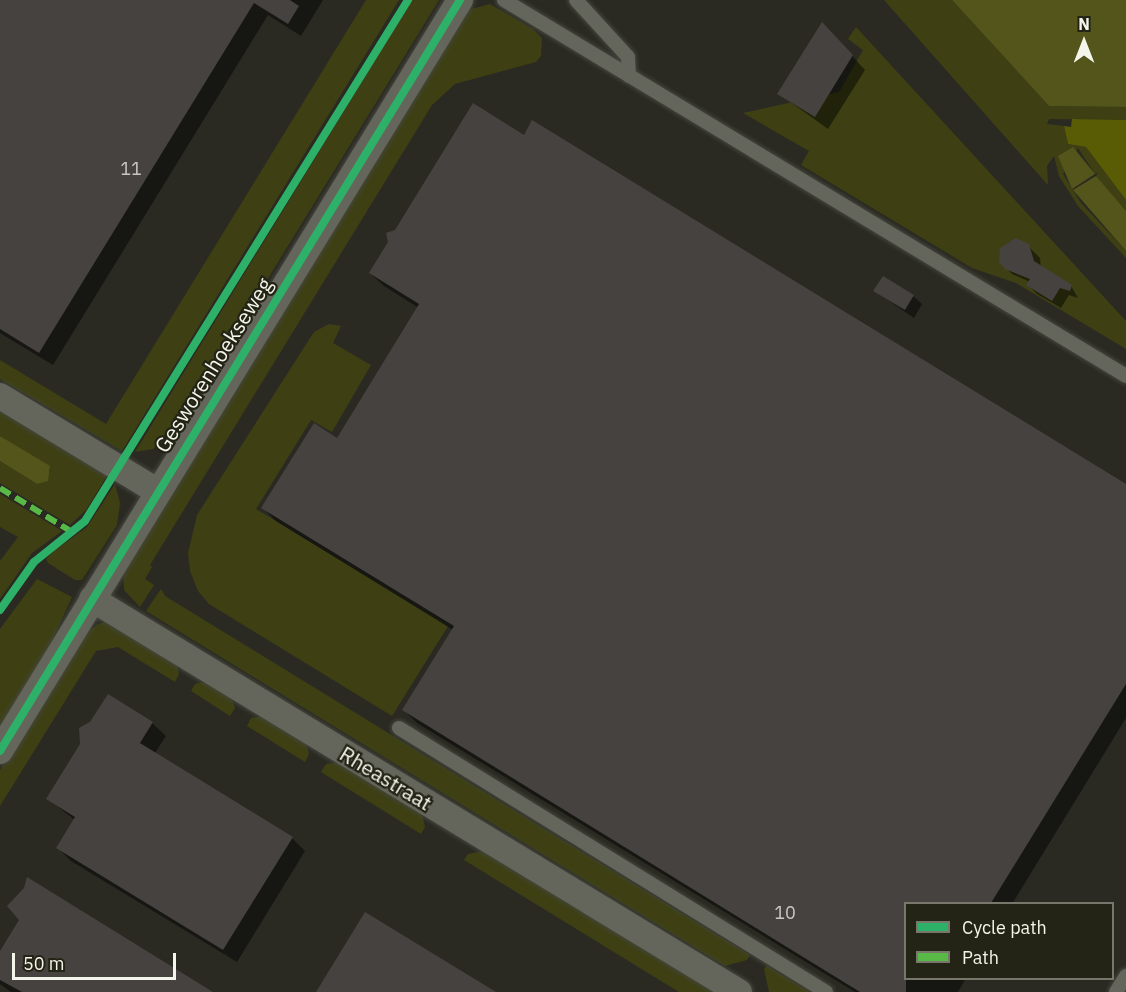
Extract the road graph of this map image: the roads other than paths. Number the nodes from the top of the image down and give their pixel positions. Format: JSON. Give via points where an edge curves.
{"nodes":[{"id":1,"x":459,"y":0,"type":"edge"},
{"id":2,"x":504,"y":0,"type":"edge"},
{"id":3,"x":576,"y":0,"type":"edge"},
{"id":4,"x":629,"y":76,"type":"junction"},
{"id":5,"x":1126,"y":376,"type":"edge"},
{"id":6,"x":0,"y":396,"type":"edge"},
{"id":7,"x":157,"y":491,"type":"junction"},
{"id":8,"x":92,"y":599,"type":"junction"},
{"id":9,"x":399,"y":728,"type":"dead end"},
{"id":10,"x":0,"y":751,"type":"edge"},
{"id":11,"x":1126,"y":976,"type":"edge"},
{"id":12,"x":739,"y":992,"type":"edge"},
{"id":13,"x":826,"y":992,"type":"edge"},
{"id":14,"x":1116,"y":992,"type":"edge"}],
"edges":[{"from":1,"to":7,"type":"street","name":"Gesworenhoekseweg"},
{"from":2,"to":4,"type":"lane"},
{"from":3,"to":4,"type":"lane","via":[[628,57]]},
{"from":4,"to":5,"type":"lane"},
{"from":6,"to":7,"type":"street"},
{"from":7,"to":8,"type":"street","name":"Gesworenhoekseweg"},
{"from":8,"to":10,"type":"street","name":"Gesworenhoekseweg"},
{"from":8,"to":12,"type":"street","name":"Rheastraat"},
{"from":9,"to":13,"type":"lane"},
{"from":11,"to":14,"type":"lane"}]}
